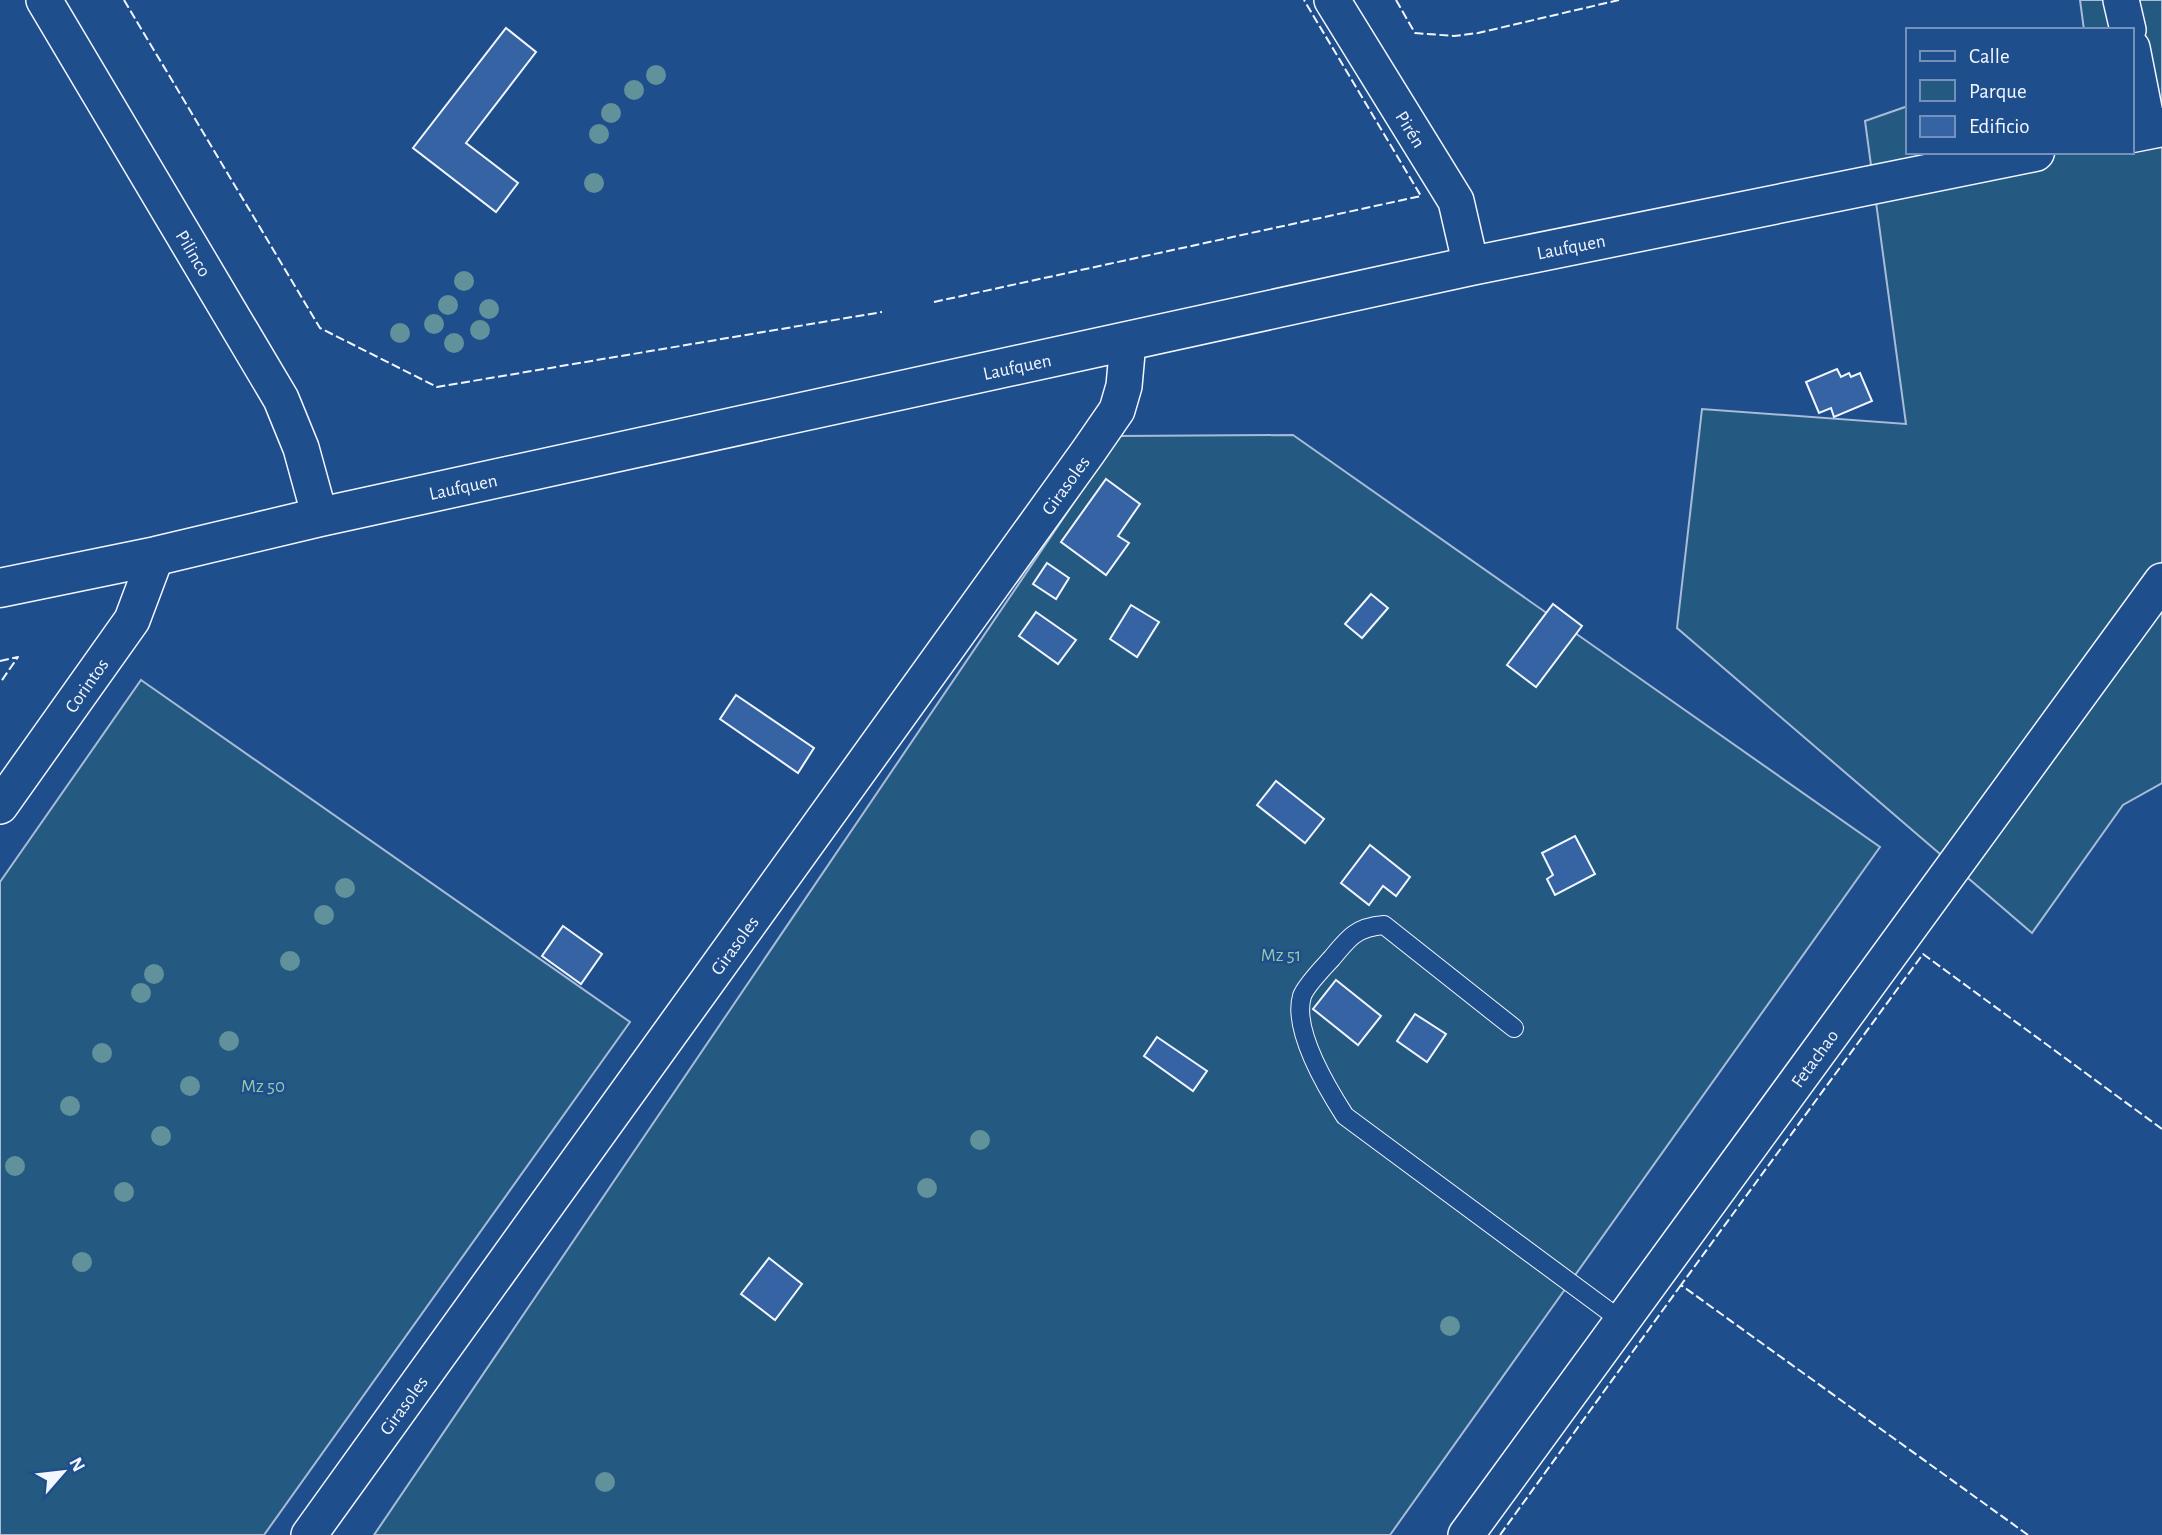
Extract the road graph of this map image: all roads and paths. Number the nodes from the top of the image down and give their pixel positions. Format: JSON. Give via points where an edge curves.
{"nodes":[{"id":1,"x":44,"y":0,"type":"edge"},
{"id":2,"x":1332,"y":0,"type":"edge"},
{"id":3,"x":2121,"y":0,"type":"edge"},
{"id":4,"x":2128,"y":28,"type":"edge"},
{"id":5,"x":2134,"y":59,"type":"edge"},
{"id":6,"x":2147,"y":130,"type":"edge"},
{"id":7,"x":2025,"y":154,"type":"edge"},
{"id":8,"x":1471,"y":266,"type":"junction"},
{"id":9,"x":1128,"y":342,"type":"junction"},
{"id":10,"x":320,"y":517,"type":"junction"},
{"id":11,"x":156,"y":556,"type":"junction"},
{"id":12,"x":2162,"y":581,"type":"edge"},
{"id":13,"x":0,"y":588,"type":"edge"},
{"id":14,"x":0,"y":806,"type":"edge"},
{"id":15,"x":1514,"y":1028,"type":"dead end"},
{"id":16,"x":1622,"y":1321,"type":"junction"},
{"id":17,"x":309,"y":1535,"type":"edge"},
{"id":18,"x":1466,"y":1535,"type":"edge"}],
"edges":[{"from":1,"to":10,"type":"street","name":"Pilinco","via":[[281,399],[302,448]]},
{"from":2,"to":8,"type":"street","name":"Pirén","via":[[1456,201]]},
{"from":3,"to":4,"type":"street"},
{"from":5,"to":6,"type":"street"},
{"from":7,"to":8,"type":"street","name":"Laufquen"},
{"from":8,"to":9,"type":"street","name":"Laufquen"},
{"from":9,"to":10,"type":"street","name":"Laufquen"},
{"from":9,"to":17,"type":"street","name":"Girasoles","via":[[1117,410]]},
{"from":10,"to":11,"type":"street","name":"Laufquen"},
{"from":11,"to":13,"type":"street","name":"Laufquen"},
{"from":11,"to":14,"type":"street","name":"Corintos","via":[[132,620]]},
{"from":12,"to":16,"type":"street","name":"Fetachao"},
{"from":15,"to":16,"type":"lane","via":[[1384,925],[1368,926],[1349,937],[1302,995],[1300,1017],[1317,1071],[1345,1116]]},
{"from":16,"to":18,"type":"street","name":"Fetachao"}]}
